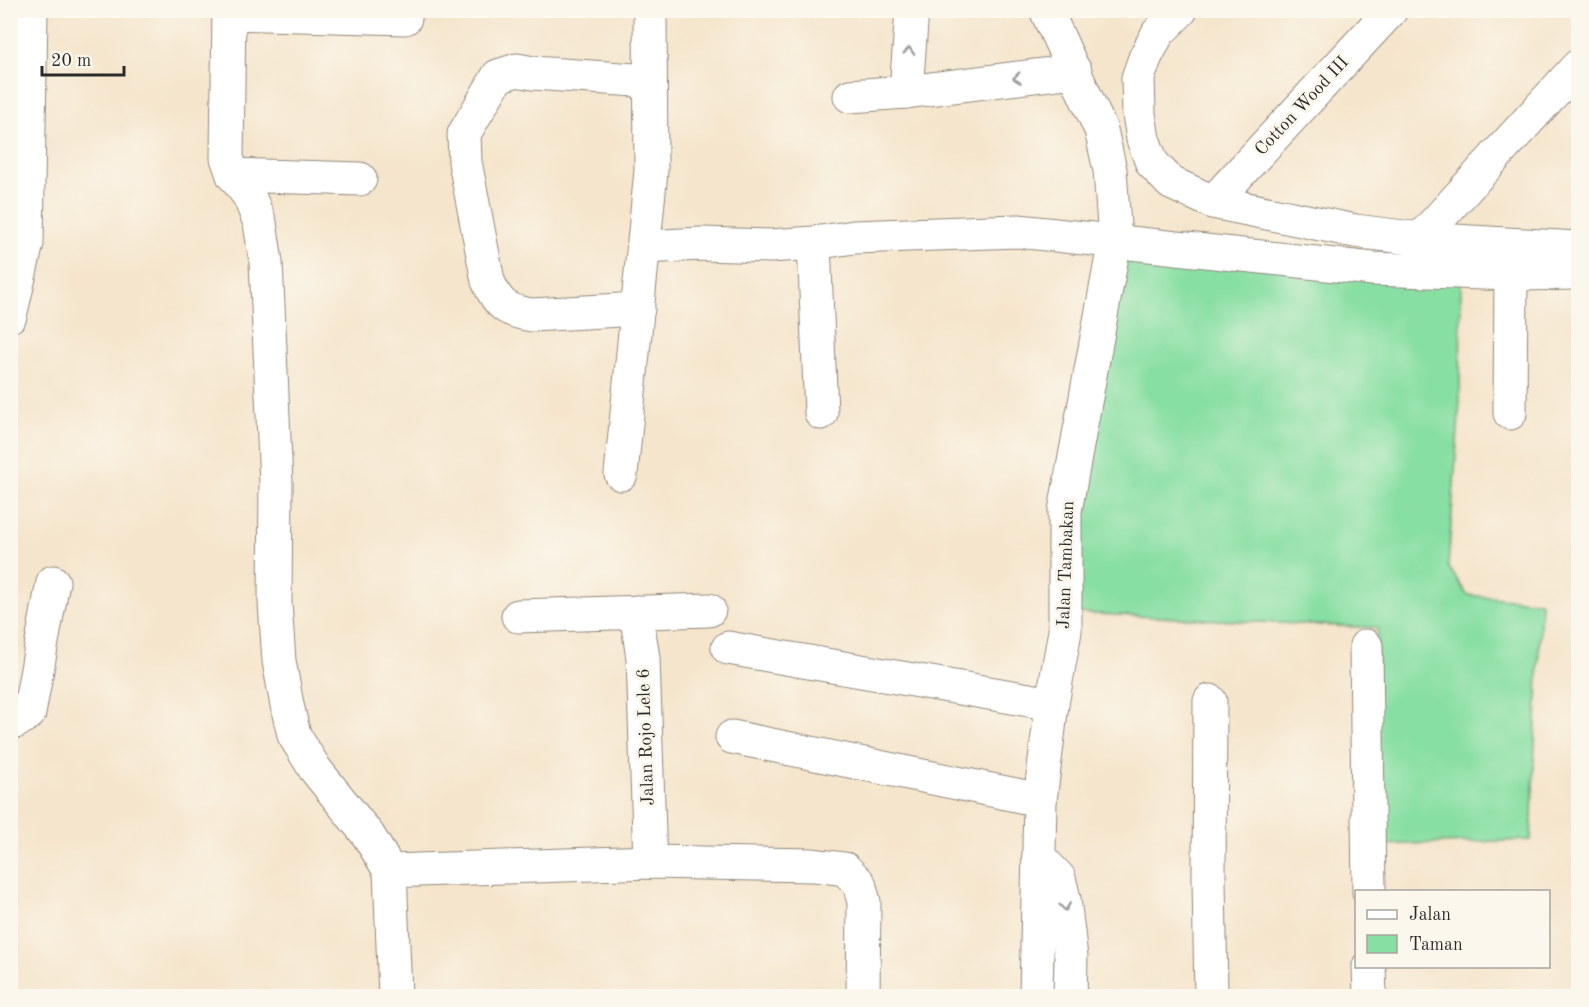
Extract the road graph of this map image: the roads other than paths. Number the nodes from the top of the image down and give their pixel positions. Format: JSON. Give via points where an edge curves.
{"nodes":[{"id":1,"x":31,"y":10,"type":"edge"},
{"id":2,"x":650,"y":10,"type":"edge"},
{"id":3,"x":912,"y":10,"type":"edge"},
{"id":4,"x":1046,"y":10,"type":"edge"},
{"id":5,"x":1181,"y":10,"type":"edge"},
{"id":6,"x":1391,"y":10,"type":"edge"},
{"id":7,"x":229,"y":12,"type":"edge"},
{"id":8,"x":405,"y":18,"type":"dead end"},
{"id":9,"x":21,"y":49,"type":"edge"},
{"id":10,"x":1578,"y":66,"type":"edge"},
{"id":11,"x":1075,"y":71,"type":"junction"},
{"id":12,"x":650,"y":81,"type":"junction"},
{"id":13,"x":906,"y":92,"type":"junction"},
{"id":14,"x":850,"y":96,"type":"dead end"},
{"id":15,"x":233,"y":175,"type":"junction"},
{"id":16,"x":360,"y":179,"type":"dead end"},
{"id":17,"x":1213,"y":202,"type":"junction"},
{"id":18,"x":1420,"y":239,"type":"junction"},
{"id":19,"x":1115,"y":240,"type":"junction"},
{"id":20,"x":814,"y":243,"type":"junction"},
{"id":21,"x":19,"y":244,"type":"edge"},
{"id":22,"x":644,"y":247,"type":"junction"},
{"id":23,"x":1578,"y":248,"type":"edge"},
{"id":24,"x":1578,"y":273,"type":"edge"},
{"id":25,"x":1511,"y":274,"type":"junction"},
{"id":26,"x":638,"y":309,"type":"junction"},
{"id":27,"x":10,"y":316,"type":"edge"},
{"id":28,"x":820,"y":413,"type":"dead end"},
{"id":29,"x":1510,"y":413,"type":"dead end"},
{"id":30,"x":621,"y":474,"type":"dead end"},
{"id":31,"x":53,"y":582,"type":"dead end"},
{"id":32,"x":709,"y":610,"type":"dead end"},
{"id":33,"x":636,"y":612,"type":"junction"},
{"id":34,"x":518,"y":616,"type":"dead end"},
{"id":35,"x":1366,"y":646,"type":"dead end"},
{"id":36,"x":728,"y":648,"type":"dead end"},
{"id":37,"x":1210,"y":701,"type":"dead end"},
{"id":38,"x":1052,"y":704,"type":"junction"},
{"id":39,"x":10,"y":721,"type":"edge"},
{"id":40,"x":732,"y":737,"type":"dead end"},
{"id":41,"x":1040,"y":800,"type":"junction"},
{"id":42,"x":1039,"y":857,"type":"junction"},
{"id":43,"x":650,"y":862,"type":"junction"},
{"id":44,"x":390,"y":871,"type":"junction"},
{"id":45,"x":1369,"y":890,"type":"edge"},
{"id":46,"x":1370,"y":968,"type":"edge"},
{"id":47,"x":394,"y":996,"type":"edge"},
{"id":48,"x":863,"y":996,"type":"edge"},
{"id":49,"x":1036,"y":996,"type":"edge"},
{"id":50,"x":1070,"y":996,"type":"edge"},
{"id":51,"x":1211,"y":996,"type":"edge"},
{"id":52,"x":1370,"y":996,"type":"edge"}],
"edges":[{"from":1,"to":9,"type":"street"},
{"from":2,"to":12,"type":"street"},
{"from":13,"to":3,"type":"street","one_way":true},
{"from":4,"to":11,"type":"street","name":"Jalan Tambakan"},
{"from":5,"to":17,"type":"street","via":[[1158,33],[1138,78],[1143,139],[1152,163],[1171,183]]},
{"from":6,"to":17,"type":"street","name":"Cotton Wood III"},
{"from":7,"to":8,"type":"street"},
{"from":7,"to":15,"type":"street","via":[[226,158]]},
{"from":9,"to":21,"type":"street"},
{"from":10,"to":18,"type":"street"},
{"from":11,"to":13,"type":"street","one_way":true},
{"from":11,"to":19,"type":"street","name":"Jalan Tambakan","via":[[1101,130],[1110,170]]},
{"from":12,"to":22,"type":"street","via":[[651,171]]},
{"from":12,"to":26,"type":"street","via":[[517,70],[498,76],[464,134],[465,162],[488,281],[502,306],[532,315]]},
{"from":13,"to":14,"type":"street"},
{"from":15,"to":16,"type":"street"},
{"from":15,"to":44,"type":"street","via":[[249,196],[260,223],[266,262],[276,483],[275,603],[287,705],[294,735],[315,769],[368,835]]},
{"from":17,"to":18,"type":"street","via":[[1355,231]]},
{"from":18,"to":23,"type":"street"},
{"from":19,"to":20,"type":"street","via":[[1018,231],[854,237]]},
{"from":19,"to":25,"type":"street","via":[[1373,268]]},
{"from":19,"to":38,"type":"street","name":"Jalan Tambakan","via":[[1065,511],[1065,630]]},
{"from":20,"to":22,"type":"street"},
{"from":20,"to":28,"type":"street"},
{"from":21,"to":27,"type":"street"},
{"from":22,"to":26,"type":"street"},
{"from":24,"to":25,"type":"street"},
{"from":25,"to":29,"type":"street"},
{"from":26,"to":30,"type":"street"},
{"from":31,"to":39,"type":"street","via":[[28,713]]},
{"from":32,"to":33,"type":"street"},
{"from":33,"to":34,"type":"street"},
{"from":33,"to":43,"type":"street","name":"Jalan Rojo Lele 6","via":[[643,658]]},
{"from":35,"to":45,"type":"street"},
{"from":36,"to":38,"type":"street"},
{"from":37,"to":51,"type":"street"},
{"from":38,"to":41,"type":"street","name":"Jalan Tambakan"},
{"from":40,"to":41,"type":"street"},
{"from":41,"to":42,"type":"street","name":"Jalan Tambakan"},
{"from":42,"to":49,"type":"street","name":"Jalan Tambakan"},
{"from":42,"to":50,"type":"street","one_way":true,"via":[[1059,878],[1064,899],[1071,957]]},
{"from":43,"to":44,"type":"street"},
{"from":43,"to":48,"type":"street","via":[[845,869],[859,883],[864,902]]},
{"from":44,"to":47,"type":"street"},
{"from":46,"to":52,"type":"street"}]}
